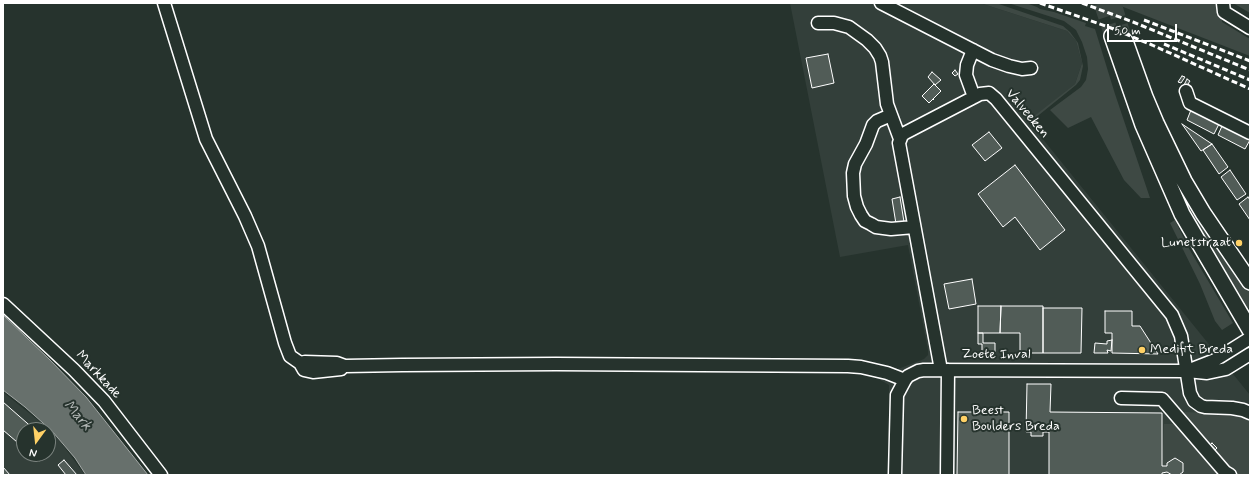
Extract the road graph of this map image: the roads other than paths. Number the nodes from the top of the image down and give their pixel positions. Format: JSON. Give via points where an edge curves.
{"nodes":[{"id":1,"x":164,"y":3,"type":"edge"},
{"id":2,"x":882,"y":3,"type":"edge"},
{"id":3,"x":1223,"y":3,"type":"edge"},
{"id":4,"x":818,"y":23,"type":"dead end"},
{"id":5,"x":1250,"y":28,"type":"edge"},
{"id":6,"x":973,"y":50,"type":"junction"},
{"id":7,"x":1031,"y":68,"type":"dead end"},
{"id":8,"x":1186,"y":91,"type":"dead end"},
{"id":9,"x":974,"y":96,"type":"junction"},
{"id":10,"x":891,"y":115,"type":"junction"},
{"id":11,"x":1250,"y":133,"type":"edge"},
{"id":12,"x":896,"y":142,"type":"junction"},
{"id":13,"x":914,"y":226,"type":"junction"},
{"id":14,"x":1250,"y":282,"type":"edge"},
{"id":15,"x":3,"y":304,"type":"edge"},
{"id":16,"x":1250,"y":330,"type":"edge"},
{"id":17,"x":1250,"y":338,"type":"edge"},
{"id":18,"x":1250,"y":354,"type":"edge"},
{"id":19,"x":944,"y":370,"type":"junction"},
{"id":20,"x":1187,"y":371,"type":"junction"},
{"id":21,"x":904,"y":380,"type":"junction"},
{"id":22,"x":1121,"y":398,"type":"dead end"},
{"id":23,"x":1250,"y":413,"type":"edge"},
{"id":24,"x":161,"y":475,"type":"edge"},
{"id":25,"x":895,"y":475,"type":"edge"},
{"id":26,"x":947,"y":475,"type":"edge"},
{"id":27,"x":1230,"y":475,"type":"edge"}],
"edges":[{"from":1,"to":21,"type":"street","via":[[206,139],[258,246],[284,343],[290,356],[300,363],[337,363],[345,366],[848,366],[887,373]]},
{"from":2,"to":6,"type":"street"},
{"from":3,"to":5,"type":"street","via":[[1224,12]]},
{"from":4,"to":10,"type":"street","via":[[834,23],[849,27],[875,48],[882,62]]},
{"from":6,"to":7,"type":"street","via":[[1008,66]]},
{"from":6,"to":9,"type":"street","via":[[966,65],[966,76]]},
{"from":8,"to":11,"type":"street","via":[[1190,103]]},
{"from":9,"to":12,"type":"street","name":"Valveeken","via":[[905,133]]},
{"from":9,"to":20,"type":"street","name":"Valveeken","via":[[989,93],[996,99],[1172,315],[1181,336]]},
{"from":10,"to":12,"type":"street"},
{"from":10,"to":13,"type":"street","via":[[873,125],[855,164],[852,173],[854,196],[861,215],[876,227],[891,229]]},
{"from":12,"to":13,"type":"street"},
{"from":13,"to":19,"type":"street"},
{"from":14,"to":16,"type":"main road","via":[[1203,213],[1181,175],[1118,38],[1143,125],[1182,214]]},
{"from":15,"to":24,"type":"street","name":"Markkade","via":[[94,390]]},
{"from":17,"to":20,"type":"street","name":"Zoete Inval","via":[[1216,360]]},
{"from":18,"to":20,"type":"street","name":"Zoete Inval","via":[[1220,371]]},
{"from":19,"to":20,"type":"street","name":"Zoete Inval"},
{"from":19,"to":21,"type":"street","name":"Zoete Inval","via":[[918,371]]},
{"from":19,"to":26,"type":"street"},
{"from":20,"to":23,"type":"street","via":[[1191,397],[1197,404],[1205,407],[1236,408]]},
{"from":21,"to":25,"type":"street","via":[[896,402]]},
{"from":22,"to":27,"type":"street","via":[[1162,399]]}]}
